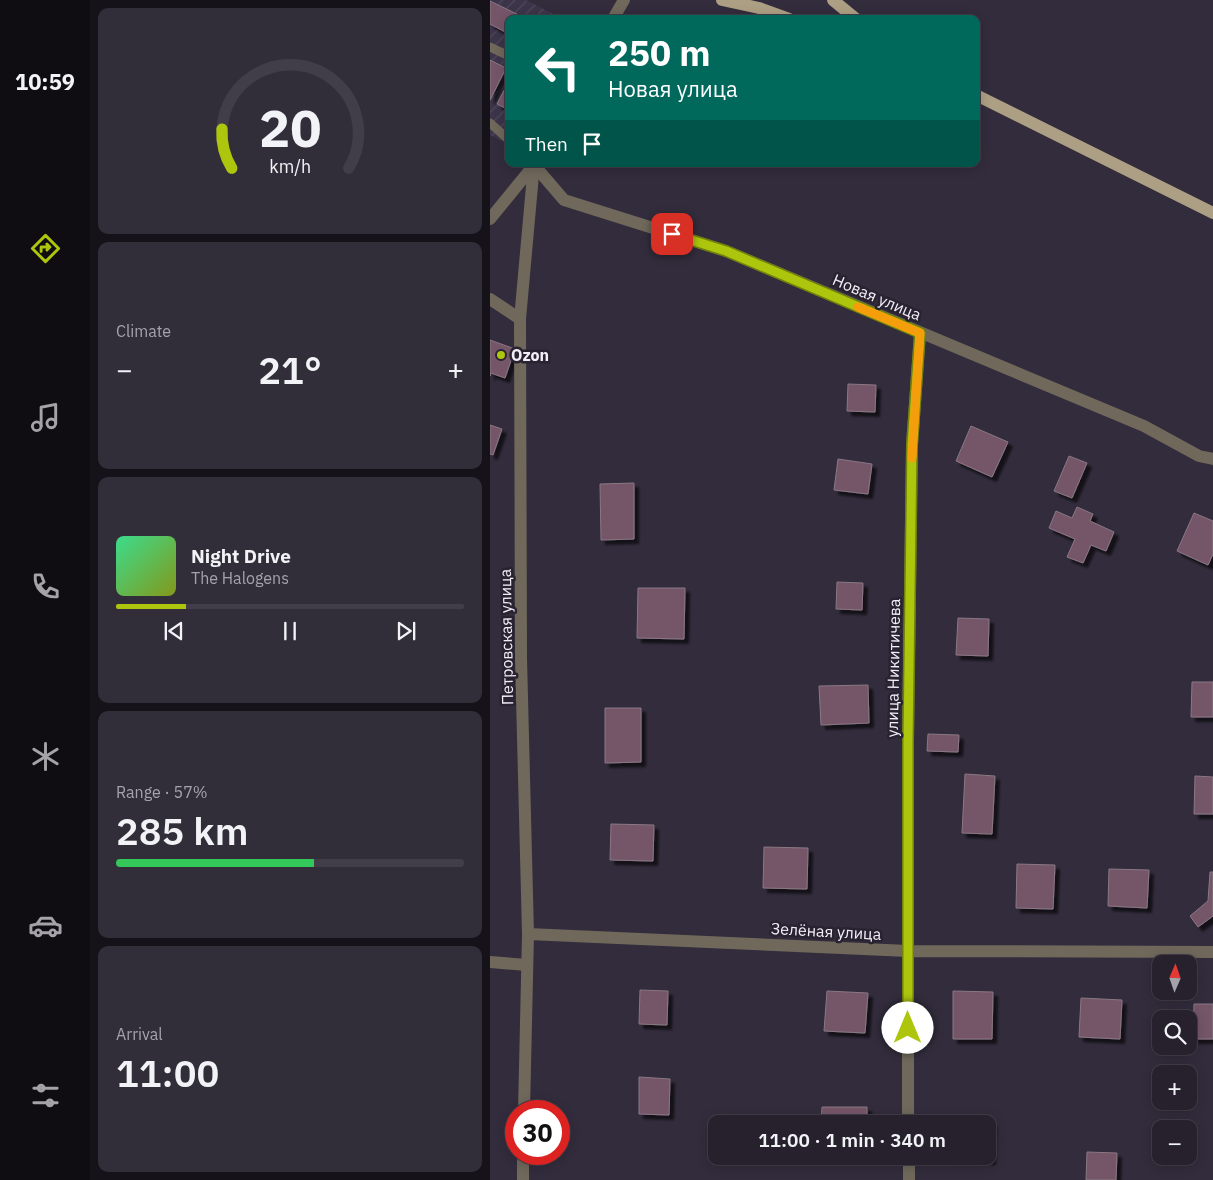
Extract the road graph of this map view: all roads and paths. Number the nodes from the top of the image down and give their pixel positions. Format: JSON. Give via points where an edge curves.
{"nodes":[{"id":1,"x":624,"y":0,"type":"edge"},
{"id":2,"x":722,"y":0,"type":"edge"},
{"id":3,"x":833,"y":0,"type":"edge"},
{"id":4,"x":615,"y":15,"type":"edge"},
{"id":5,"x":778,"y":15,"type":"edge"},
{"id":6,"x":851,"y":15,"type":"edge"},
{"id":7,"x":490,"y":47,"type":"edge"},
{"id":8,"x":505,"y":54,"type":"edge"},
{"id":9,"x":980,"y":97,"type":"edge"},
{"id":10,"x":490,"y":123,"type":"edge"},
{"id":11,"x":505,"y":136,"type":"edge"},
{"id":12,"x":531,"y":167,"type":"edge"},
{"id":13,"x":533,"y":167,"type":"edge"},
{"id":14,"x":536,"y":167,"type":"edge"},
{"id":15,"x":1213,"y":213,"type":"edge"},
{"id":16,"x":490,"y":219,"type":"edge"},
{"id":17,"x":490,"y":300,"type":"edge"},
{"id":18,"x":520,"y":319,"type":"junction"},
{"id":19,"x":920,"y":333,"type":"junction"},
{"id":20,"x":1200,"y":456,"type":"junction"},
{"id":21,"x":1213,"y":458,"type":"edge"},
{"id":22,"x":1213,"y":466,"type":"edge"},
{"id":23,"x":528,"y":934,"type":"junction"},
{"id":24,"x":908,"y":950,"type":"junction"},
{"id":25,"x":1213,"y":952,"type":"edge"},
{"id":26,"x":490,"y":962,"type":"edge"},
{"id":27,"x":526,"y":965,"type":"junction"},
{"id":28,"x":524,"y":1100,"type":"edge"},
{"id":29,"x":908,"y":1115,"type":"edge"},
{"id":30,"x":524,"y":1165,"type":"edge"},
{"id":31,"x":908,"y":1165,"type":"edge"},
{"id":32,"x":523,"y":1180,"type":"edge"},
{"id":33,"x":908,"y":1180,"type":"edge"}],
"edges":[{"from":1,"to":4,"type":"street"},
{"from":2,"to":5,"type":"main road"},
{"from":3,"to":6,"type":"main road"},
{"from":7,"to":8,"type":"lane"},
{"from":9,"to":15,"type":"main road"},
{"from":10,"to":11,"type":"lane"},
{"from":12,"to":16,"type":"street"},
{"from":13,"to":18,"type":"street","name":"Петровская улица"},
{"from":14,"to":19,"type":"street","name":"Новая улица","via":[[564,200],[726,251]]},
{"from":17,"to":18,"type":"street"},
{"from":18,"to":23,"type":"street","name":"Петровская улица","via":[[521,658]]},
{"from":19,"to":20,"type":"street","name":"Новая улица","via":[[1144,426]]},
{"from":19,"to":24,"type":"street","name":"улица Никитичева","via":[[912,445]]},
{"from":20,"to":21,"type":"street","name":"Новая улица"},
{"from":20,"to":22,"type":"street"},
{"from":23,"to":24,"type":"street","name":"Зелёная улица"},
{"from":23,"to":27,"type":"street","name":"Петровская улица"},
{"from":24,"to":25,"type":"street","name":"Зелёная улица"},
{"from":24,"to":29,"type":"street","name":"улица Никитичева"},
{"from":26,"to":27,"type":"street"},
{"from":27,"to":28,"type":"street","name":"Петровская улица"},
{"from":30,"to":32,"type":"street"},
{"from":31,"to":33,"type":"street"}]}
